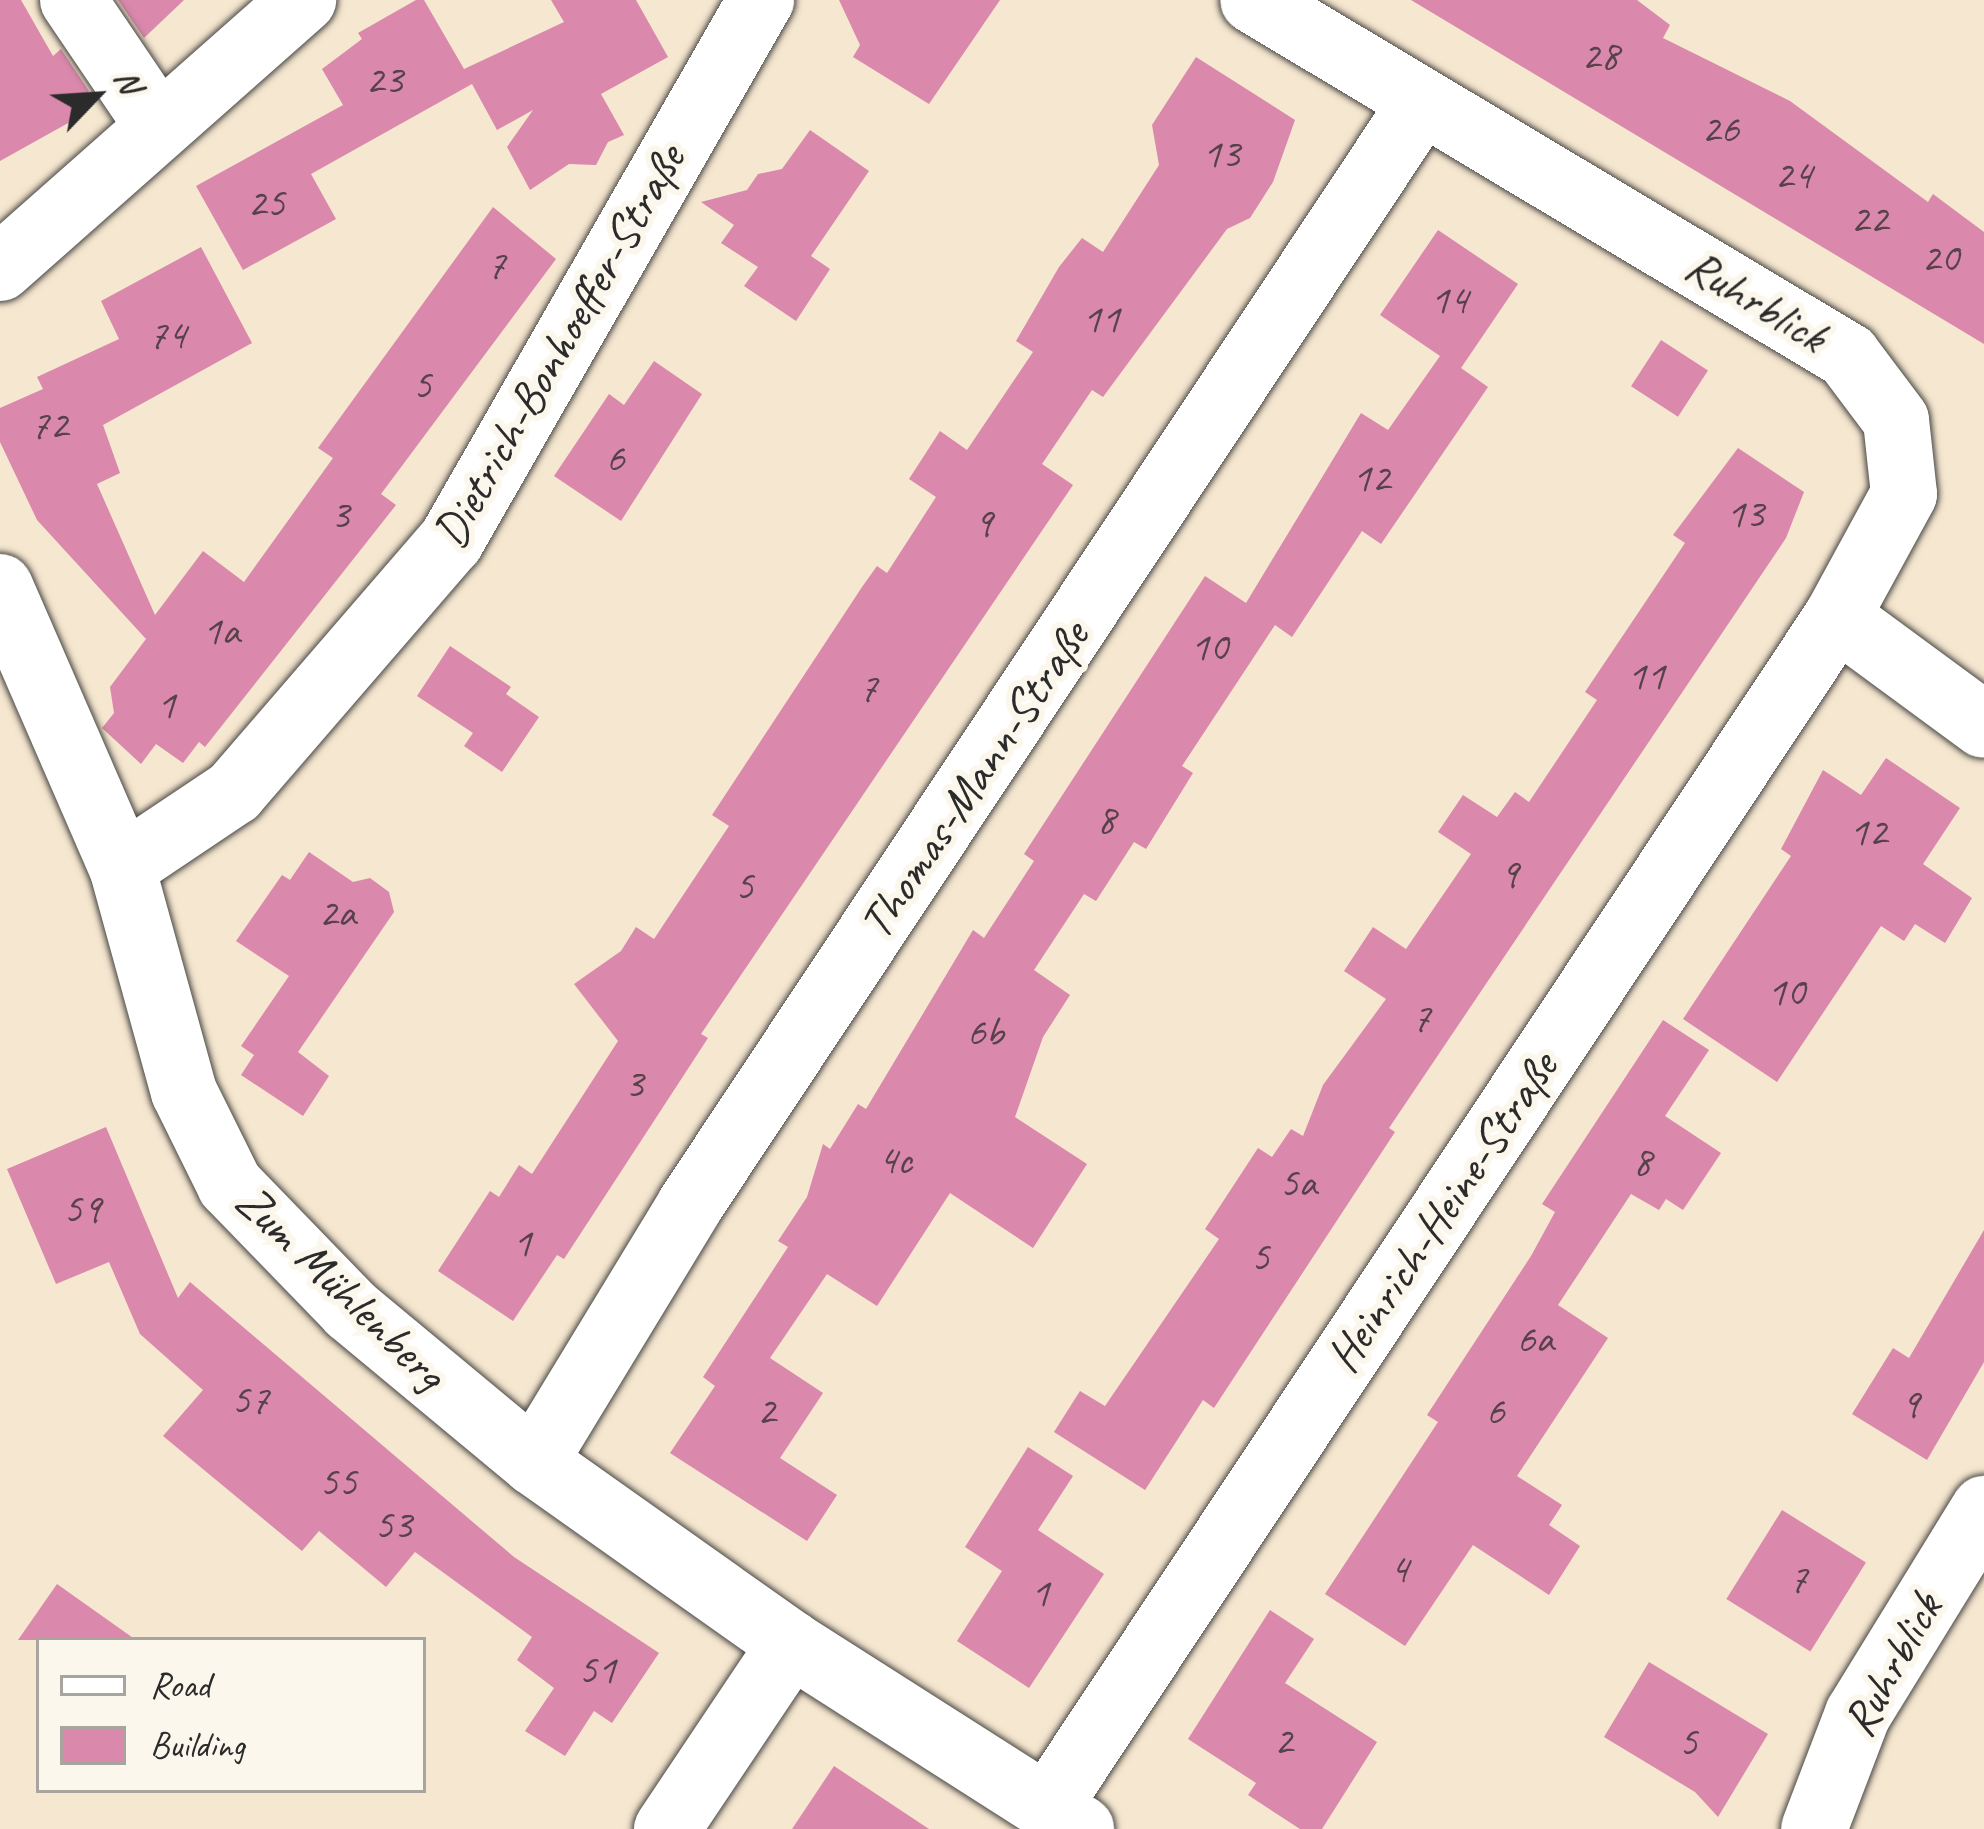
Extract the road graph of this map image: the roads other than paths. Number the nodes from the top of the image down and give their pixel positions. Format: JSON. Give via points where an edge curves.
{"nodes":[{"id":1,"x":73,"y":0,"type":"edge"},
{"id":2,"x":303,"y":0,"type":"edge"},
{"id":3,"x":760,"y":0,"type":"edge"},
{"id":4,"x":1253,"y":0,"type":"edge"},
{"id":5,"x":1422,"y":102,"type":"junction"},
{"id":6,"x":159,"y":127,"type":"junction"},
{"id":7,"x":0,"y":268,"type":"edge"},
{"id":8,"x":0,"y":587,"type":"edge"},
{"id":9,"x":1837,"y":617,"type":"junction"},
{"id":10,"x":1984,"y":724,"type":"edge"},
{"id":11,"x":122,"y":867,"type":"junction"},
{"id":12,"x":534,"y":1462,"type":"junction"},
{"id":13,"x":1984,"y":1508,"type":"edge"},
{"id":14,"x":791,"y":1644,"type":"junction"},
{"id":15,"x":1065,"y":1818,"type":"edge"},
{"id":16,"x":667,"y":1829,"type":"edge"},
{"id":17,"x":1814,"y":1829,"type":"edge"}],
"edges":[{"from":1,"to":6,"type":"street"},
{"from":2,"to":6,"type":"street"},
{"from":3,"to":11,"type":"street","name":"Dietrich-Bonhoeffer-Straße","via":[[451,541],[234,792]]},
{"from":4,"to":5,"type":"street","name":"Ruhrblick"},
{"from":5,"to":9,"type":"street","name":"Ruhrblick","via":[[1848,356],[1897,420],[1904,494]]},
{"from":5,"to":12,"type":"street","name":"Thomas-Mann-Straße","via":[[690,1204]]},
{"from":6,"to":7,"type":"street"},
{"from":8,"to":11,"type":"street","name":"Zum Mühlenberg"},
{"from":9,"to":10,"type":"street"},
{"from":9,"to":15,"type":"street","name":"Heinrich-Heine-Straße"},
{"from":11,"to":12,"type":"street","name":"Zum Mühlenberg","via":[[184,1092],[230,1185],[351,1310]]},
{"from":12,"to":14,"type":"street","name":"Zum Mühlenberg"},
{"from":13,"to":17,"type":"street","name":"Ruhrblick","via":[[1858,1714]]},
{"from":14,"to":15,"type":"street","name":"Zum Mühlenberg"},
{"from":14,"to":16,"type":"street"}]}
